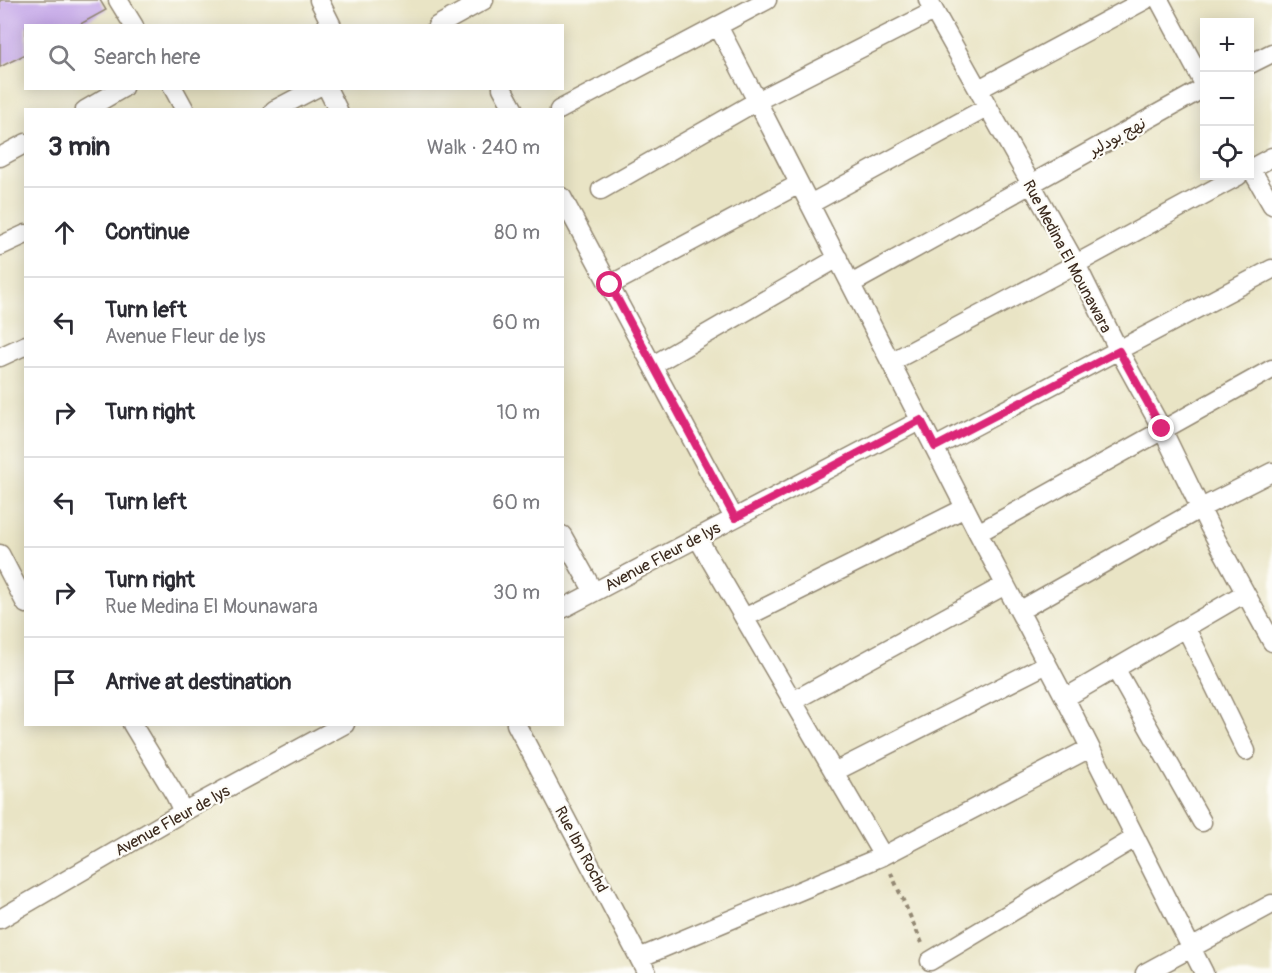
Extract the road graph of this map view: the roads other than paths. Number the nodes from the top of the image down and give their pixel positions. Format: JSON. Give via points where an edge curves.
{"nodes":[{"id":1,"x":118,"y":0,"type":"edge"},
{"id":2,"x":319,"y":0,"type":"edge"},
{"id":3,"x":484,"y":0,"type":"edge"},
{"id":4,"x":767,"y":0,"type":"edge"},
{"id":5,"x":1145,"y":0,"type":"edge"},
{"id":6,"x":1159,"y":0,"type":"edge"},
{"id":7,"x":934,"y":4,"type":"edge"},
{"id":8,"x":459,"y":13,"type":"edge"},
{"id":9,"x":133,"y":24,"type":"edge"},
{"id":10,"x":332,"y":24,"type":"edge"},
{"id":11,"x":440,"y":24,"type":"edge"},
{"id":12,"x":718,"y":26,"type":"junction"},
{"id":13,"x":1272,"y":53,"type":"edge"},
{"id":14,"x":1254,"y":62,"type":"edge"},
{"id":15,"x":1200,"y":78,"type":"edge"},
{"id":16,"x":979,"y":88,"type":"junction"},
{"id":17,"x":1200,"y":88,"type":"edge"},
{"id":18,"x":120,"y":90,"type":"edge"},
{"id":19,"x":174,"y":90,"type":"edge"},
{"id":20,"x":312,"y":90,"type":"edge"},
{"id":21,"x":328,"y":90,"type":"edge"},
{"id":22,"x":503,"y":90,"type":"edge"},
{"id":23,"x":757,"y":101,"type":"junction"},
{"id":24,"x":988,"y":107,"type":"junction"},
{"id":25,"x":88,"y":108,"type":"edge"},
{"id":26,"x":184,"y":108,"type":"edge"},
{"id":27,"x":278,"y":108,"type":"edge"},
{"id":28,"x":337,"y":108,"type":"edge"},
{"id":29,"x":513,"y":108,"type":"edge"},
{"id":30,"x":563,"y":108,"type":"edge"},
{"id":31,"x":24,"y":144,"type":"edge"},
{"id":32,"x":0,"y":157,"type":"edge"},
{"id":33,"x":1272,"y":158,"type":"edge"},
{"id":34,"x":1254,"y":167,"type":"edge"},
{"id":35,"x":1229,"y":180,"type":"edge"},
{"id":36,"x":1254,"y":180,"type":"edge"},
{"id":37,"x":799,"y":184,"type":"junction"},
{"id":38,"x":1029,"y":184,"type":"junction"},
{"id":39,"x":601,"y":190,"type":"dead end"},
{"id":40,"x":564,"y":204,"type":"edge"},
{"id":41,"x":810,"y":204,"type":"junction"},
{"id":42,"x":1272,"y":205,"type":"edge"},
{"id":43,"x":570,"y":227,"type":"edge"},
{"id":44,"x":24,"y":235,"type":"edge"},
{"id":45,"x":0,"y":246,"type":"edge"},
{"id":46,"x":838,"y":258,"type":"junction"},
{"id":47,"x":1076,"y":264,"type":"junction"},
{"id":48,"x":1272,"y":269,"type":"edge"},
{"id":49,"x":851,"y":284,"type":"junction"},
{"id":50,"x":610,"y":285,"type":"junction"},
{"id":51,"x":24,"y":346,"type":"edge"},
{"id":52,"x":1119,"y":351,"type":"junction"},
{"id":53,"x":0,"y":357,"type":"edge"},
{"id":54,"x":891,"y":362,"type":"junction"},
{"id":55,"x":653,"y":366,"type":"junction"},
{"id":56,"x":1272,"y":369,"type":"edge"},
{"id":57,"x":921,"y":420,"type":"junction"},
{"id":58,"x":1162,"y":429,"type":"junction"},
{"id":59,"x":935,"y":447,"type":"junction"},
{"id":60,"x":1272,"y":472,"type":"edge"},
{"id":61,"x":965,"y":508,"type":"junction"},
{"id":62,"x":1201,"y":508,"type":"junction"},
{"id":63,"x":735,"y":518,"type":"junction"},
{"id":64,"x":978,"y":533,"type":"junction"},
{"id":65,"x":697,"y":537,"type":"junction"},
{"id":66,"x":564,"y":539,"type":"edge"},
{"id":67,"x":0,"y":554,"type":"edge"},
{"id":68,"x":1005,"y":585,"type":"junction"},
{"id":69,"x":594,"y":592,"type":"junction"},
{"id":70,"x":1245,"y":593,"type":"junction"},
{"id":71,"x":24,"y":600,"type":"edge"},
{"id":72,"x":564,"y":608,"type":"edge"},
{"id":73,"x":1019,"y":611,"type":"junction"},
{"id":74,"x":744,"y":618,"type":"junction"},
{"id":75,"x":1186,"y":628,"type":"junction"},
{"id":76,"x":1272,"y":642,"type":"edge"},
{"id":77,"x":1047,"y":664,"type":"junction"},
{"id":78,"x":1115,"y":668,"type":"junction"},
{"id":79,"x":1065,"y":698,"type":"junction"},
{"id":80,"x":793,"y":701,"type":"junction"},
{"id":81,"x":133,"y":726,"type":"edge"},
{"id":82,"x":341,"y":726,"type":"edge"},
{"id":83,"x":517,"y":726,"type":"edge"},
{"id":84,"x":1090,"y":748,"type":"junction"},
{"id":85,"x":1246,"y":751,"type":"dead end"},
{"id":86,"x":834,"y":771,"type":"junction"},
{"id":87,"x":183,"y":812,"type":"junction"},
{"id":88,"x":1202,"y":822,"type":"dead end"},
{"id":89,"x":1136,"y":838,"type":"junction"},
{"id":90,"x":883,"y":856,"type":"junction"},
{"id":91,"x":1272,"y":904,"type":"edge"},
{"id":92,"x":0,"y":918,"type":"edge"},
{"id":93,"x":1190,"y":947,"type":"junction"},
{"id":94,"x":930,"y":961,"type":"road end"},
{"id":95,"x":643,"y":965,"type":"edge"},
{"id":96,"x":1145,"y":973,"type":"edge"},
{"id":97,"x":1204,"y":973,"type":"edge"}],
"edges":[{"from":1,"to":9,"type":"street"},
{"from":2,"to":10,"type":"street"},
{"from":3,"to":8,"type":"street"},
{"from":4,"to":12,"type":"street"},
{"from":5,"to":16,"type":"street"},
{"from":6,"to":15,"type":"street"},
{"from":7,"to":16,"type":"street","name":"Rue Medina El Mounawara"},
{"from":7,"to":23,"type":"street"},
{"from":8,"to":11,"type":"street"},
{"from":12,"to":23,"type":"street"},
{"from":12,"to":30,"type":"street"},
{"from":13,"to":14,"type":"street"},
{"from":16,"to":24,"type":"street","name":"Rue Medina El Mounawara"},
{"from":17,"to":38,"type":"street","name":"نهج بودلير"},
{"from":18,"to":25,"type":"street"},
{"from":19,"to":26,"type":"street"},
{"from":20,"to":27,"type":"street"},
{"from":21,"to":28,"type":"street"},
{"from":22,"to":29,"type":"street"},
{"from":23,"to":37,"type":"street"},
{"from":23,"to":39,"type":"street"},
{"from":24,"to":38,"type":"street","name":"Rue Medina El Mounawara"},
{"from":24,"to":41,"type":"street"},
{"from":31,"to":32,"type":"street"},
{"from":33,"to":34,"type":"street"},
{"from":35,"to":47,"type":"street"},
{"from":36,"to":42,"type":"street"},
{"from":37,"to":41,"type":"street"},
{"from":37,"to":50,"type":"street"},
{"from":38,"to":47,"type":"street","name":"Rue Medina El Mounawara"},
{"from":38,"to":49,"type":"street","name":"نهج بودلير"},
{"from":40,"to":43,"type":"street"},
{"from":41,"to":46,"type":"street"},
{"from":43,"to":50,"type":"street"},
{"from":44,"to":45,"type":"street"},
{"from":46,"to":49,"type":"street"},
{"from":46,"to":55,"type":"street"},
{"from":47,"to":52,"type":"street","name":"Rue Medina El Mounawara"},
{"from":47,"to":54,"type":"street"},
{"from":48,"to":52,"type":"street"},
{"from":49,"to":54,"type":"street"},
{"from":50,"to":55,"type":"street"},
{"from":51,"to":53,"type":"street"},
{"from":52,"to":58,"type":"street","name":"Rue Medina El Mounawara"},
{"from":52,"to":59,"type":"street"},
{"from":54,"to":57,"type":"street"},
{"from":55,"to":63,"type":"street"},
{"from":56,"to":58,"type":"street"},
{"from":57,"to":59,"type":"street"},
{"from":57,"to":63,"type":"street","name":"Avenue Fleur de lys"},
{"from":58,"to":62,"type":"street","name":"Rue Medina El Mounawara"},
{"from":58,"to":64,"type":"street"},
{"from":59,"to":61,"type":"street"},
{"from":60,"to":62,"type":"street"},
{"from":61,"to":64,"type":"street"},
{"from":61,"to":74,"type":"street"},
{"from":62,"to":70,"type":"street","name":"Rue Medina El Mounawara"},
{"from":62,"to":73,"type":"street"},
{"from":63,"to":65,"type":"street","name":"Avenue Fleur de lys"},
{"from":64,"to":68,"type":"street"},
{"from":65,"to":69,"type":"street","name":"Avenue Fleur de lys"},
{"from":65,"to":74,"type":"street"},
{"from":66,"to":69,"type":"street"},
{"from":67,"to":71,"type":"street"},
{"from":68,"to":73,"type":"street"},
{"from":68,"to":80,"type":"street"},
{"from":69,"to":72,"type":"street","name":"Avenue Fleur de lys"},
{"from":70,"to":75,"type":"street"},
{"from":70,"to":76,"type":"street","name":"Rue Medina El Mounawara"},
{"from":73,"to":77,"type":"street"},
{"from":74,"to":80,"type":"street"},
{"from":75,"to":78,"type":"street"},
{"from":75,"to":85,"type":"street"},
{"from":77,"to":79,"type":"street"},
{"from":77,"to":86,"type":"street"},
{"from":78,"to":79,"type":"street"},
{"from":78,"to":88,"type":"street"},
{"from":79,"to":84,"type":"street"},
{"from":80,"to":86,"type":"street"},
{"from":81,"to":87,"type":"street"},
{"from":82,"to":87,"type":"street","name":"Avenue Fleur de lys"},
{"from":83,"to":95,"type":"street","name":"Rue Ibn Rochd"},
{"from":84,"to":89,"type":"street"},
{"from":84,"to":90,"type":"street"},
{"from":86,"to":90,"type":"street"},
{"from":87,"to":92,"type":"street","name":"Avenue Fleur de lys"},
{"from":89,"to":93,"type":"street"},
{"from":89,"to":94,"type":"street"},
{"from":90,"to":95,"type":"street"},
{"from":91,"to":93,"type":"street"},
{"from":93,"to":96,"type":"street"},
{"from":93,"to":97,"type":"street"}]}
